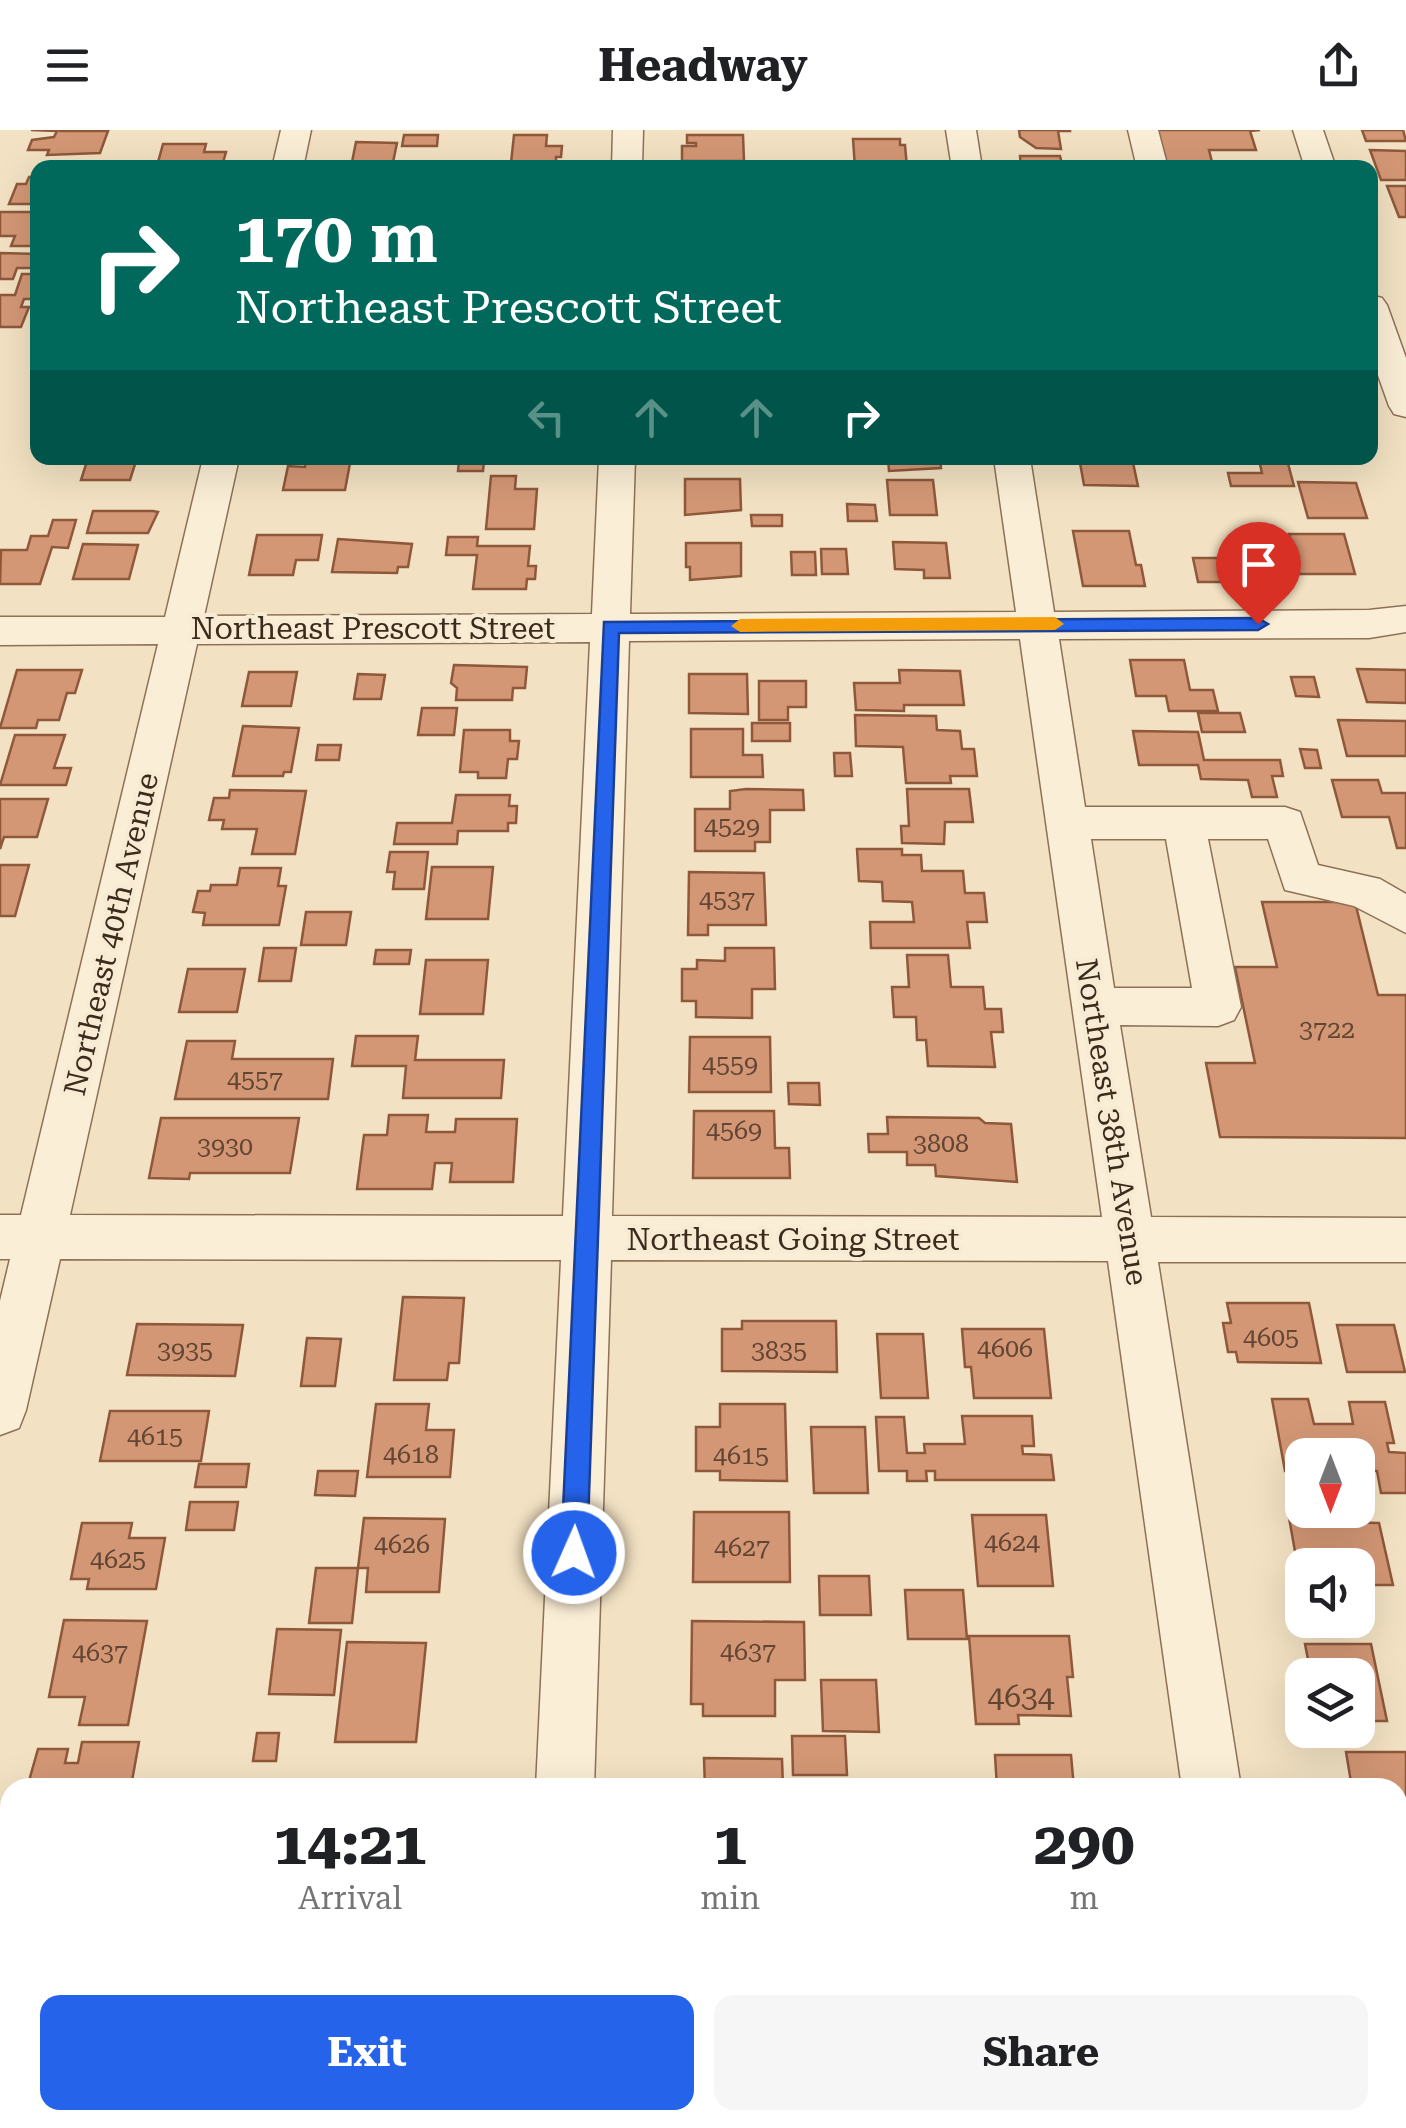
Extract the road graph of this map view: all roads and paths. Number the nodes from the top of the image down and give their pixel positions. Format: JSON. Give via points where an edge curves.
{"nodes":[{"id":1,"x":296,"y":130,"type":"edge"},
{"id":2,"x":628,"y":130,"type":"edge"},
{"id":3,"x":961,"y":130,"type":"edge"},
{"id":4,"x":1143,"y":130,"type":"edge"},
{"id":5,"x":1308,"y":130,"type":"edge"},
{"id":6,"x":290,"y":160,"type":"edge"},
{"id":7,"x":627,"y":160,"type":"edge"},
{"id":8,"x":966,"y":160,"type":"edge"},
{"id":9,"x":1152,"y":160,"type":"edge"},
{"id":10,"x":1319,"y":160,"type":"edge"},
{"id":11,"x":1378,"y":327,"type":"edge"},
{"id":12,"x":1406,"y":406,"type":"edge"},
{"id":13,"x":219,"y":465,"type":"edge"},
{"id":14,"x":616,"y":465,"type":"edge"},
{"id":15,"x":1013,"y":465,"type":"edge"},
{"id":16,"x":1406,"y":619,"type":"edge"},
{"id":17,"x":1038,"y":624,"type":"junction"},
{"id":18,"x":610,"y":627,"type":"junction"},
{"id":19,"x":182,"y":630,"type":"junction"},
{"id":20,"x":0,"y":631,"type":"edge"},
{"id":21,"x":1068,"y":823,"type":"junction"},
{"id":22,"x":1184,"y":823,"type":"junction"},
{"id":23,"x":1406,"y":916,"type":"edge"},
{"id":24,"x":1095,"y":1006,"type":"junction"},
{"id":25,"x":20,"y":1237,"type":"edge"},
{"id":26,"x":586,"y":1238,"type":"junction"},
{"id":27,"x":1130,"y":1240,"type":"junction"},
{"id":28,"x":1406,"y":1240,"type":"edge"},
{"id":29,"x":0,"y":1410,"type":"edge"},
{"id":30,"x":565,"y":1778,"type":"edge"},
{"id":31,"x":1211,"y":1778,"type":"edge"}],
"edges":[{"from":1,"to":6,"type":"street"},
{"from":2,"to":7,"type":"street"},
{"from":3,"to":8,"type":"street"},
{"from":4,"to":9,"type":"street"},
{"from":5,"to":10,"type":"street"},
{"from":11,"to":12,"type":"street"},
{"from":13,"to":19,"type":"street","name":"Northeast 40th Avenue"},
{"from":14,"to":18,"type":"street"},
{"from":15,"to":17,"type":"street","name":"Northeast 38th Avenue"},
{"from":16,"to":17,"type":"street","name":"Northeast Prescott Street"},
{"from":17,"to":18,"type":"street","name":"Northeast Prescott Street"},
{"from":17,"to":21,"type":"street","name":"Northeast 38th Avenue"},
{"from":18,"to":19,"type":"street","name":"Northeast Prescott Street"},
{"from":18,"to":26,"type":"street"},
{"from":19,"to":20,"type":"street","name":"Northeast Prescott Street"},
{"from":19,"to":25,"type":"street","name":"Northeast 40th Avenue"},
{"from":21,"to":22,"type":"street"},
{"from":21,"to":24,"type":"street","name":"Northeast 38th Avenue"},
{"from":22,"to":23,"type":"street","via":[[1285,823],[1300,878],[1365,891]]},
{"from":22,"to":24,"type":"street","via":[[1218,1007]]},
{"from":24,"to":27,"type":"street","name":"Northeast 38th Avenue"},
{"from":25,"to":26,"type":"street","name":"Northeast Going Street"},
{"from":25,"to":29,"type":"street","name":"Northeast 40th Avenue"},
{"from":26,"to":27,"type":"street","name":"Northeast Going Street"},
{"from":26,"to":30,"type":"street"},
{"from":27,"to":28,"type":"street","name":"Northeast Going Street"},
{"from":27,"to":31,"type":"street","name":"Northeast 38th Avenue"}]}
